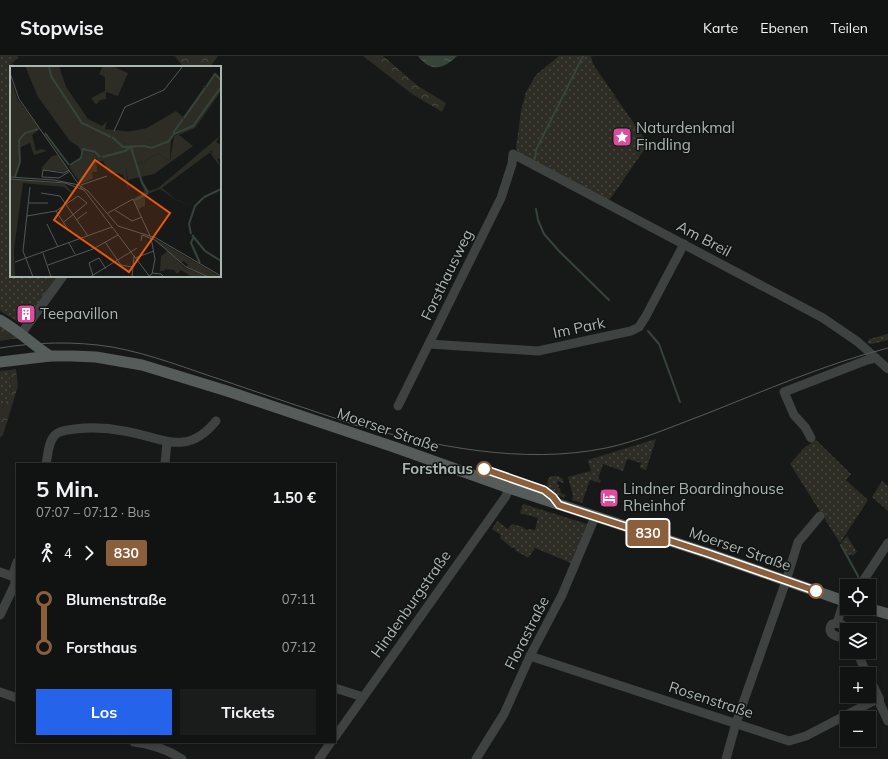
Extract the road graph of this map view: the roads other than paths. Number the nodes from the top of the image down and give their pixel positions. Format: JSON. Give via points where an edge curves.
{"nodes":[{"id":1,"x":513,"y":154,"type":"joint"},
{"id":2,"x":684,"y":244,"type":"junction"},
{"id":3,"x":62,"y":277,"type":"edge"},
{"id":4,"x":0,"y":320,"type":"edge"},
{"id":5,"x":24,"y":337,"type":"junction"},
{"id":6,"x":429,"y":344,"type":"junction"},
{"id":7,"x":50,"y":356,"type":"junction"},
{"id":8,"x":876,"y":358,"type":"junction"},
{"id":9,"x":20,"y":359,"type":"junction"},
{"id":10,"x":0,"y":362,"type":"edge"},
{"id":11,"x":888,"y":369,"type":"edge"},
{"id":12,"x":398,"y":406,"type":"dead end"},
{"id":13,"x":216,"y":421,"type":"dead end"},
{"id":14,"x":811,"y":438,"type":"dead end"},
{"id":15,"x":167,"y":442,"type":"junction"},
{"id":16,"x":46,"y":463,"type":"edge"},
{"id":17,"x":165,"y":463,"type":"edge"},
{"id":18,"x":509,"y":488,"type":"junction"},
{"id":19,"x":820,"y":516,"type":"dead end"},
{"id":20,"x":595,"y":517,"type":"junction"},
{"id":21,"x":888,"y":543,"type":"edge"},
{"id":22,"x":16,"y":565,"type":"edge"},
{"id":23,"x":0,"y":572,"type":"edge"},
{"id":24,"x":16,"y":578,"type":"edge"},
{"id":25,"x":865,"y":579,"type":"edge"},
{"id":26,"x":786,"y":581,"type":"junction"},
{"id":27,"x":840,"y":599,"type":"edge"},
{"id":28,"x":876,"y":610,"type":"edge"},
{"id":29,"x":888,"y":614,"type":"edge"},
{"id":30,"x":0,"y":615,"type":"edge"},
{"id":31,"x":840,"y":615,"type":"edge"},
{"id":32,"x":837,"y":623,"type":"junction"},
{"id":33,"x":840,"y":624,"type":"edge"},
{"id":34,"x":840,"y":637,"type":"edge"},
{"id":35,"x":530,"y":656,"type":"junction"},
{"id":36,"x":336,"y":688,"type":"edge"},
{"id":37,"x":0,"y":692,"type":"edge"},
{"id":38,"x":876,"y":692,"type":"edge"},
{"id":39,"x":363,"y":697,"type":"junction"},
{"id":40,"x":16,"y":698,"type":"edge"},
{"id":41,"x":879,"y":698,"type":"junction"},
{"id":42,"x":888,"y":721,"type":"edge"},
{"id":43,"x":736,"y":723,"type":"junction"},
{"id":44,"x":336,"y":736,"type":"edge"},
{"id":45,"x":140,"y":743,"type":"edge"},
{"id":46,"x":330,"y":743,"type":"edge"},
{"id":47,"x":182,"y":759,"type":"edge"},
{"id":48,"x":319,"y":759,"type":"edge"},
{"id":49,"x":476,"y":759,"type":"edge"},
{"id":50,"x":726,"y":759,"type":"edge"}],
"edges":[{"from":1,"to":2,"type":"street","name":"Am Breil"},
{"from":1,"to":6,"type":"street","name":"Forsthausweg","via":[[501,198]]},
{"from":2,"to":6,"type":"street","name":"Im Park","via":[[646,316],[639,327],[631,331],[538,351]]},
{"from":2,"to":8,"type":"street","name":"Am Breil","via":[[823,318]]},
{"from":3,"to":5,"type":"street"},
{"from":4,"to":5,"type":"main road"},
{"from":5,"to":7,"type":"main road"},
{"from":5,"to":9,"type":"main road","via":[[28,344]]},
{"from":6,"to":12,"type":"street","name":"Forsthausweg"},
{"from":7,"to":9,"type":"main road","name":"Moerser Straße"},
{"from":7,"to":18,"type":"main road","name":"Moerser Straße","via":[[96,357],[155,368]]},
{"from":8,"to":11,"type":"street","name":"Am Breil"},
{"from":8,"to":14,"type":"street","via":[[784,392],[794,415]]},
{"from":9,"to":10,"type":"main road","name":"Moerser Straße"},
{"from":13,"to":15,"type":"street","via":[[200,436],[180,443]]},
{"from":15,"to":16,"type":"street","via":[[124,431],[62,431],[52,440]]},
{"from":15,"to":17,"type":"street"},
{"from":18,"to":20,"type":"main road","name":"Moerser Straße"},
{"from":18,"to":39,"type":"street","name":"Hindenburgstraße","via":[[506,496]]},
{"from":19,"to":26,"type":"street","via":[[798,542]]},
{"from":20,"to":26,"type":"main road","name":"Moerser Straße"},
{"from":20,"to":35,"type":"street","name":"Florastraße","via":[[562,595]]},
{"from":21,"to":25,"type":"street"},
{"from":22,"to":24,"type":"street"},
{"from":23,"to":24,"type":"street"},
{"from":24,"to":30,"type":"street","via":[[16,584]]},
{"from":26,"to":27,"type":"main road","name":"Moerser Straße"},
{"from":26,"to":43,"type":"street"},
{"from":28,"to":29,"type":"main road"},
{"from":31,"to":32,"type":"street"},
{"from":32,"to":33,"type":"street"},
{"from":32,"to":34,"type":"street","via":[[831,625],[830,631],[832,635]]},
{"from":35,"to":43,"type":"street","name":"Rosenstraße"},
{"from":35,"to":49,"type":"street","name":"Florastraße","via":[[504,714]]},
{"from":36,"to":39,"type":"street"},
{"from":37,"to":40,"type":"street"},
{"from":38,"to":41,"type":"street"},
{"from":39,"to":44,"type":"street","name":"Hindenburgstraße"},
{"from":41,"to":42,"type":"street"},
{"from":41,"to":43,"type":"street","name":"Rosenstraße","via":[[806,736],[788,741]]},
{"from":43,"to":50,"type":"street"},
{"from":45,"to":47,"type":"street"},
{"from":46,"to":48,"type":"street"}]}
